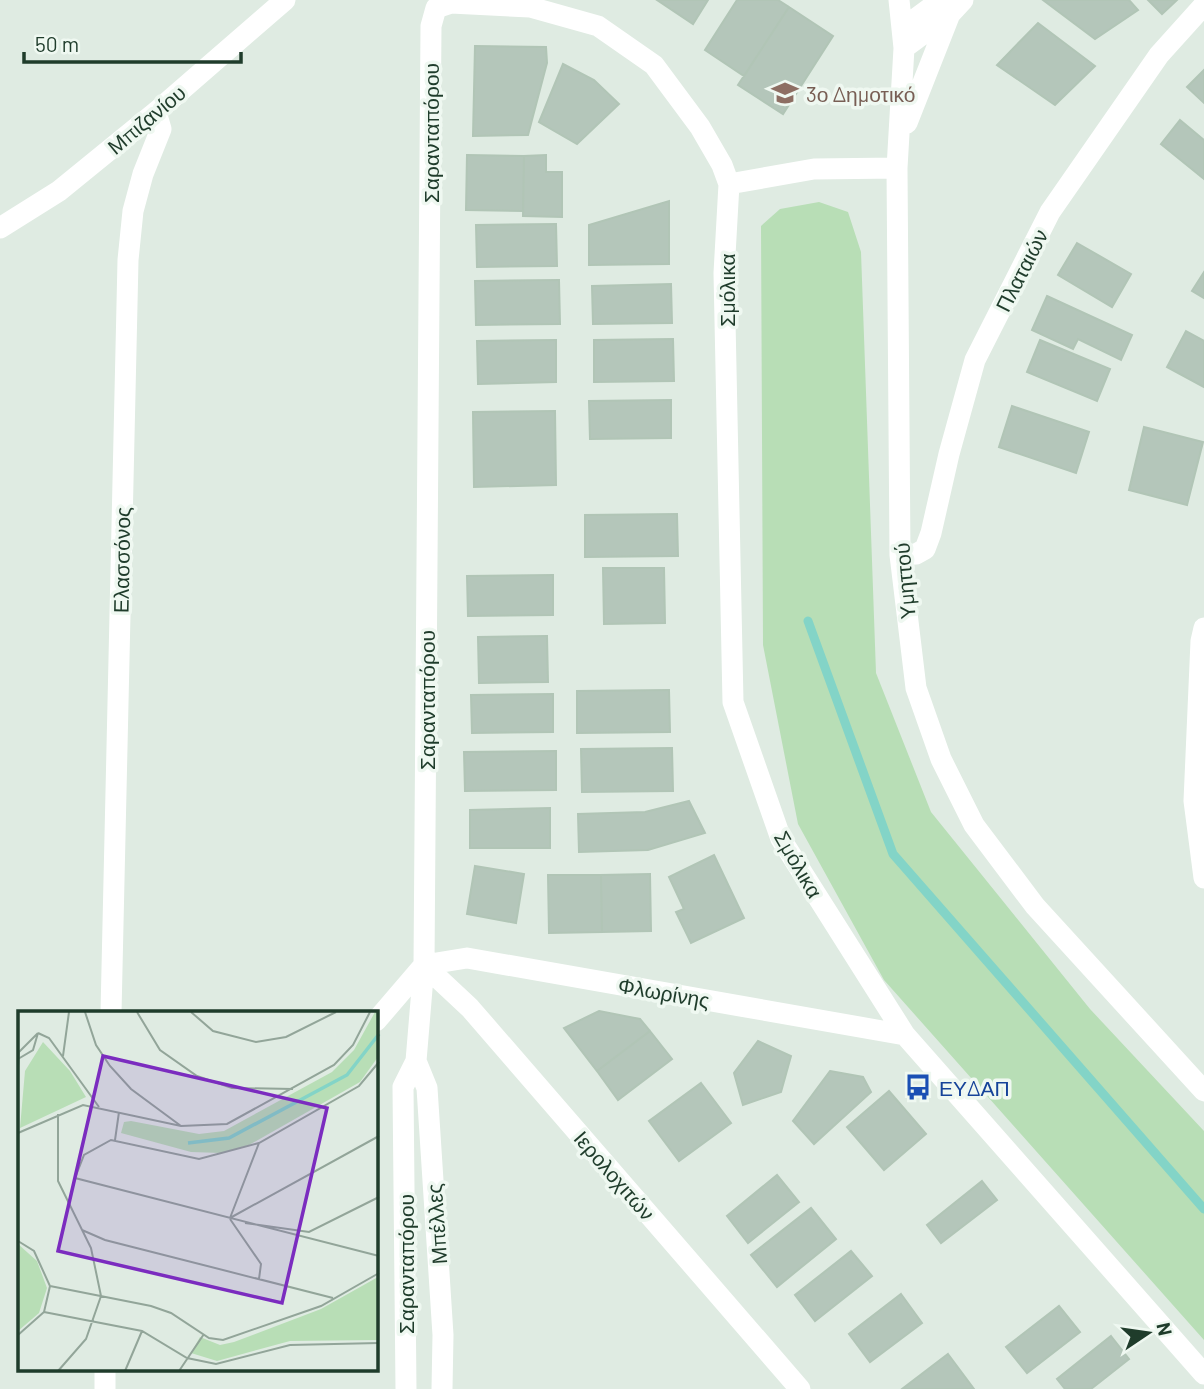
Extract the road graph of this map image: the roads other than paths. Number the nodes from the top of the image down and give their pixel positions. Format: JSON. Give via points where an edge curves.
{"nodes":[{"id":1,"x":285,"y":0,"type":"edge"},
{"id":2,"x":899,"y":0,"type":"edge"},
{"id":3,"x":951,"y":5,"type":"edge"},
{"id":4,"x":1204,"y":5,"type":"edge"},
{"id":5,"x":436,"y":8,"type":"joint"},
{"id":6,"x":904,"y":38,"type":"junction"},
{"id":7,"x":156,"y":113,"type":"junction"},
{"id":8,"x":898,"y":158,"type":"junction"},
{"id":9,"x":729,"y":184,"type":"junction"},
{"id":10,"x":0,"y":228,"type":"edge"},
{"id":11,"x":900,"y":555,"type":"junction"},
{"id":12,"x":1204,"y":628,"type":"edge"},
{"id":13,"x":1204,"y":878,"type":"edge"},
{"id":14,"x":424,"y":965,"type":"junction"},
{"id":15,"x":111,"y":1011,"type":"edge"},
{"id":16,"x":378,"y":1019,"type":"edge"},
{"id":17,"x":905,"y":1035,"type":"junction"},
{"id":18,"x":416,"y":1061,"type":"junction"},
{"id":19,"x":1204,"y":1091,"type":"edge"},
{"id":20,"x":1204,"y":1374,"type":"edge"},
{"id":21,"x":405,"y":1389,"type":"edge"},
{"id":22,"x":442,"y":1389,"type":"edge"},
{"id":23,"x":800,"y":1389,"type":"edge"}],
"edges":[{"from":1,"to":7,"type":"street","name":"Μπιζανίου"},
{"from":2,"to":6,"type":"street","name":"Υμηττού"},
{"from":3,"to":6,"type":"street"},
{"from":3,"to":8,"type":"street"},
{"from":4,"to":11,"type":"street","name":"Πλαταιών","via":[[1159,55],[1050,212],[975,360],[925,549]]},
{"from":5,"to":9,"type":"street","name":"Σμόλικα","via":[[451,3],[530,7],[598,26],[654,65],[700,127]]},
{"from":5,"to":14,"type":"street","name":"Σαρανταπόρου","via":[[431,26]]},
{"from":6,"to":8,"type":"street","name":"Υμηττού"},
{"from":7,"to":10,"type":"street","name":"Μπιζανίου","via":[[60,191]]},
{"from":7,"to":15,"type":"street","name":"Ελασσόνος","via":[[161,129],[133,211],[128,260]]},
{"from":8,"to":9,"type":"street"},
{"from":8,"to":11,"type":"street","name":"Υμηττού"},
{"from":9,"to":17,"type":"street","name":"Σμόλικα","via":[[724,273],[733,702],[781,839]]},
{"from":11,"to":19,"type":"street","name":"Υμηττού","via":[[916,688],[941,759],[974,825],[1035,906]]},
{"from":12,"to":13,"type":"street","via":[[1194,802]]},
{"from":14,"to":16,"type":"street"},
{"from":14,"to":17,"type":"street","name":"Φλωρίνης","via":[[467,958]]},
{"from":14,"to":18,"type":"street","name":"Σαρανταπόρου"},
{"from":14,"to":23,"type":"street","name":"Ιερολοχιτών","via":[[470,1008]]},
{"from":17,"to":20,"type":"street","name":"Σμόλικα"},
{"from":18,"to":21,"type":"street","name":"Σαρανταπόρου","via":[[403,1087]]},
{"from":18,"to":22,"type":"street","name":"Μπέλλες","via":[[427,1088],[443,1335]]}]}
